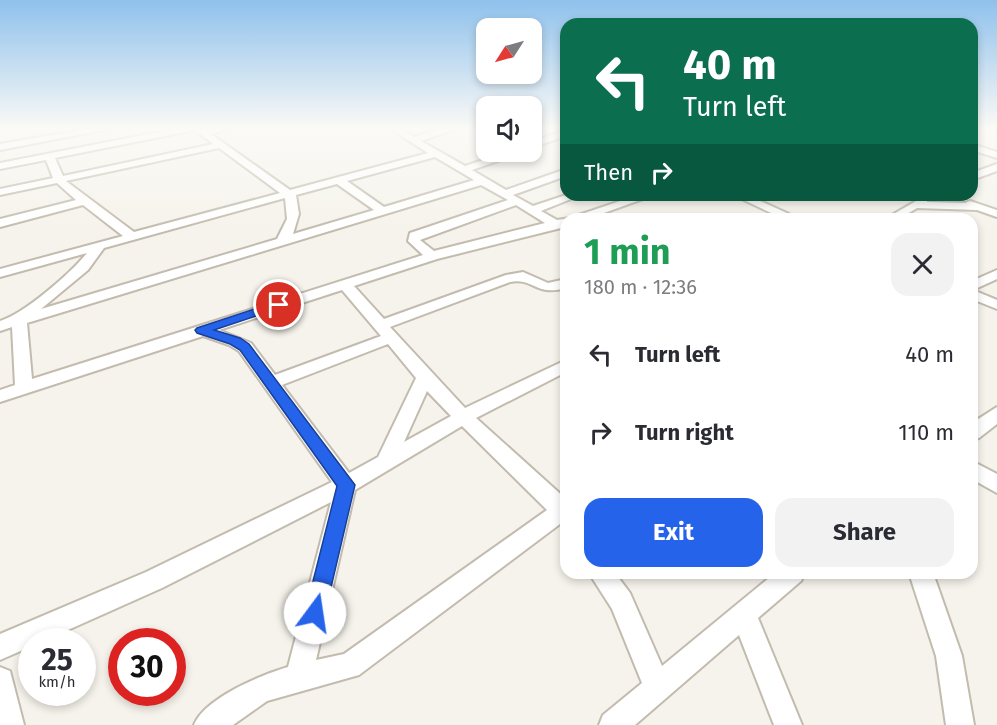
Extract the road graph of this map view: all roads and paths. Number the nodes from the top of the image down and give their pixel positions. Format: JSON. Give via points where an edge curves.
{"nodes":[{"id":1,"x":20,"y":162,"type":"edge"},
{"id":2,"x":51,"y":162,"type":"edge"},
{"id":3,"x":140,"y":162,"type":"edge"},
{"id":4,"x":244,"y":162,"type":"edge"},
{"id":5,"x":409,"y":162,"type":"edge"},
{"id":6,"x":454,"y":162,"type":"edge"},
{"id":7,"x":476,"y":162,"type":"edge"},
{"id":8,"x":486,"y":162,"type":"edge"},
{"id":9,"x":0,"y":166,"type":"edge"},
{"id":10,"x":997,"y":167,"type":"edge"},
{"id":11,"x":469,"y":168,"type":"junction"},
{"id":12,"x":978,"y":173,"type":"edge"},
{"id":13,"x":560,"y":174,"type":"edge"},
{"id":14,"x":59,"y":179,"type":"junction"},
{"id":15,"x":482,"y":181,"type":"junction"},
{"id":16,"x":341,"y":182,"type":"junction"},
{"id":17,"x":0,"y":192,"type":"edge"},
{"id":18,"x":505,"y":194,"type":"junction"},
{"id":19,"x":290,"y":195,"type":"junction"},
{"id":20,"x":560,"y":200,"type":"edge"},
{"id":21,"x":85,"y":201,"type":"junction"},
{"id":22,"x":517,"y":201,"type":"junction"},
{"id":23,"x":605,"y":201,"type":"edge"},
{"id":24,"x":631,"y":201,"type":"edge"},
{"id":25,"x":752,"y":201,"type":"edge"},
{"id":26,"x":922,"y":201,"type":"edge"},
{"id":27,"x":962,"y":201,"type":"edge"},
{"id":28,"x":257,"y":204,"type":"junction"},
{"id":29,"x":915,"y":205,"type":"junction"},
{"id":30,"x":978,"y":207,"type":"junction"},
{"id":31,"x":610,"y":208,"type":"junction"},
{"id":32,"x":381,"y":210,"type":"junction"},
{"id":33,"x":532,"y":210,"type":"junction"},
{"id":34,"x":284,"y":211,"type":"junction"},
{"id":35,"x":594,"y":213,"type":"edge"},
{"id":36,"x":780,"y":213,"type":"edge"},
{"id":37,"x":901,"y":213,"type":"edge"},
{"id":38,"x":997,"y":214,"type":"edge"},
{"id":39,"x":0,"y":223,"type":"edge"},
{"id":40,"x":560,"y":224,"type":"edge"},
{"id":41,"x":560,"y":224,"type":"edge"},
{"id":42,"x":326,"y":228,"type":"junction"},
{"id":43,"x":134,"y":238,"type":"junction"},
{"id":44,"x":282,"y":241,"type":"junction"},
{"id":45,"x":99,"y":247,"type":"junction"},
{"id":46,"x":432,"y":256,"type":"junction"},
{"id":47,"x":0,"y":273,"type":"edge"},
{"id":48,"x":997,"y":274,"type":"edge"},
{"id":49,"x":344,"y":283,"type":"junction"},
{"id":50,"x":978,"y":283,"type":"edge"},
{"id":51,"x":560,"y":285,"type":"edge"},
{"id":52,"x":978,"y":297,"type":"edge"},
{"id":53,"x":997,"y":305,"type":"edge"},
{"id":54,"x":19,"y":320,"type":"junction"},
{"id":55,"x":0,"y":326,"type":"edge"},
{"id":56,"x":201,"y":330,"type":"junction"},
{"id":57,"x":387,"y":331,"type":"junction"},
{"id":58,"x":560,"y":367,"type":"edge"},
{"id":59,"x":425,"y":377,"type":"junction"},
{"id":60,"x":272,"y":383,"type":"junction"},
{"id":61,"x":24,"y":388,"type":"junction"},
{"id":62,"x":0,"y":396,"type":"edge"},
{"id":63,"x":997,"y":414,"type":"edge"},
{"id":64,"x":463,"y":417,"type":"junction"},
{"id":65,"x":978,"y":428,"type":"edge"},
{"id":66,"x":385,"y":463,"type":"junction"},
{"id":67,"x":978,"y":473,"type":"edge"},
{"id":68,"x":997,"y":484,"type":"edge"},
{"id":69,"x":346,"y":485,"type":"junction"},
{"id":70,"x":560,"y":508,"type":"edge"},
{"id":71,"x":560,"y":515,"type":"edge"},
{"id":72,"x":605,"y":579,"type":"edge"},
{"id":73,"x":786,"y":579,"type":"edge"},
{"id":74,"x":923,"y":579,"type":"edge"},
{"id":75,"x":744,"y":614,"type":"junction"},
{"id":76,"x":0,"y":647,"type":"edge"},
{"id":77,"x":299,"y":677,"type":"junction"},
{"id":78,"x":0,"y":681,"type":"edge"},
{"id":79,"x":657,"y":686,"type":"junction"},
{"id":80,"x":10,"y":725,"type":"edge"},
{"id":81,"x":208,"y":725,"type":"edge"},
{"id":82,"x":613,"y":725,"type":"edge"},
{"id":83,"x":788,"y":725,"type":"edge"},
{"id":84,"x":960,"y":725,"type":"edge"}],
"edges":[{"from":1,"to":9,"type":"street"},
{"from":2,"to":14,"type":"street"},
{"from":3,"to":14,"type":"street"},
{"from":4,"to":19,"type":"street"},
{"from":5,"to":16,"type":"street"},
{"from":6,"to":11,"type":"street"},
{"from":7,"to":11,"type":"street"},
{"from":8,"to":11,"type":"street"},
{"from":10,"to":12,"type":"street"},
{"from":11,"to":15,"type":"street"},
{"from":13,"to":18,"type":"street"},
{"from":14,"to":17,"type":"street"},
{"from":14,"to":21,"type":"street"},
{"from":15,"to":18,"type":"street"},
{"from":15,"to":32,"type":"street"},
{"from":16,"to":19,"type":"street"},
{"from":16,"to":32,"type":"street"},
{"from":18,"to":22,"type":"street"},
{"from":19,"to":28,"type":"street"},
{"from":19,"to":34,"type":"street"},
{"from":20,"to":33,"type":"street"},
{"from":21,"to":39,"type":"street"},
{"from":21,"to":43,"type":"street"},
{"from":22,"to":33,"type":"street"},
{"from":22,"to":46,"type":"street","via":[[414,236],[414,241]]},
{"from":23,"to":31,"type":"street"},
{"from":24,"to":31,"type":"street"},
{"from":25,"to":36,"type":"street"},
{"from":26,"to":29,"type":"street"},
{"from":27,"to":30,"type":"street"},
{"from":28,"to":34,"type":"street"},
{"from":28,"to":43,"type":"street"},
{"from":29,"to":30,"type":"street"},
{"from":29,"to":37,"type":"street"},
{"from":30,"to":38,"type":"street"},
{"from":31,"to":35,"type":"street"},
{"from":32,"to":42,"type":"street"},
{"from":33,"to":40,"type":"street"},
{"from":34,"to":42,"type":"street"},
{"from":34,"to":44,"type":"street","via":[[291,227]]},
{"from":41,"to":46,"type":"street"},
{"from":42,"to":44,"type":"street"},
{"from":43,"to":45,"type":"street"},
{"from":44,"to":54,"type":"street"},
{"from":45,"to":47,"type":"street"},
{"from":45,"to":54,"type":"street","via":[[83,267]]},
{"from":46,"to":49,"type":"street"},
{"from":48,"to":50,"type":"street"},
{"from":49,"to":56,"type":"street"},
{"from":49,"to":57,"type":"street"},
{"from":51,"to":57,"type":"street","via":[[543,288],[525,277],[506,279]]},
{"from":52,"to":53,"type":"street"},
{"from":54,"to":55,"type":"street"},
{"from":54,"to":61,"type":"street"},
{"from":56,"to":60,"type":"street","via":[[245,347]]},
{"from":56,"to":61,"type":"street"},
{"from":57,"to":59,"type":"street"},
{"from":57,"to":60,"type":"street"},
{"from":58,"to":64,"type":"street"},
{"from":59,"to":64,"type":"street"},
{"from":59,"to":66,"type":"street"},
{"from":60,"to":69,"type":"street"},
{"from":61,"to":62,"type":"street"},
{"from":63,"to":65,"type":"street"},
{"from":64,"to":66,"type":"street"},
{"from":64,"to":70,"type":"street"},
{"from":66,"to":69,"type":"street"},
{"from":67,"to":68,"type":"street"},
{"from":69,"to":76,"type":"street","via":[[154,580]]},
{"from":69,"to":77,"type":"street"},
{"from":71,"to":77,"type":"street","via":[[351,666]]},
{"from":72,"to":79,"type":"street","via":[[621,601]]},
{"from":73,"to":75,"type":"street"},
{"from":74,"to":84,"type":"street","via":[[949,656]]},
{"from":75,"to":79,"type":"street"},
{"from":75,"to":83,"type":"street"},
{"from":77,"to":81,"type":"street","via":[[259,690]]},
{"from":78,"to":80,"type":"street"},
{"from":79,"to":82,"type":"street"}]}
